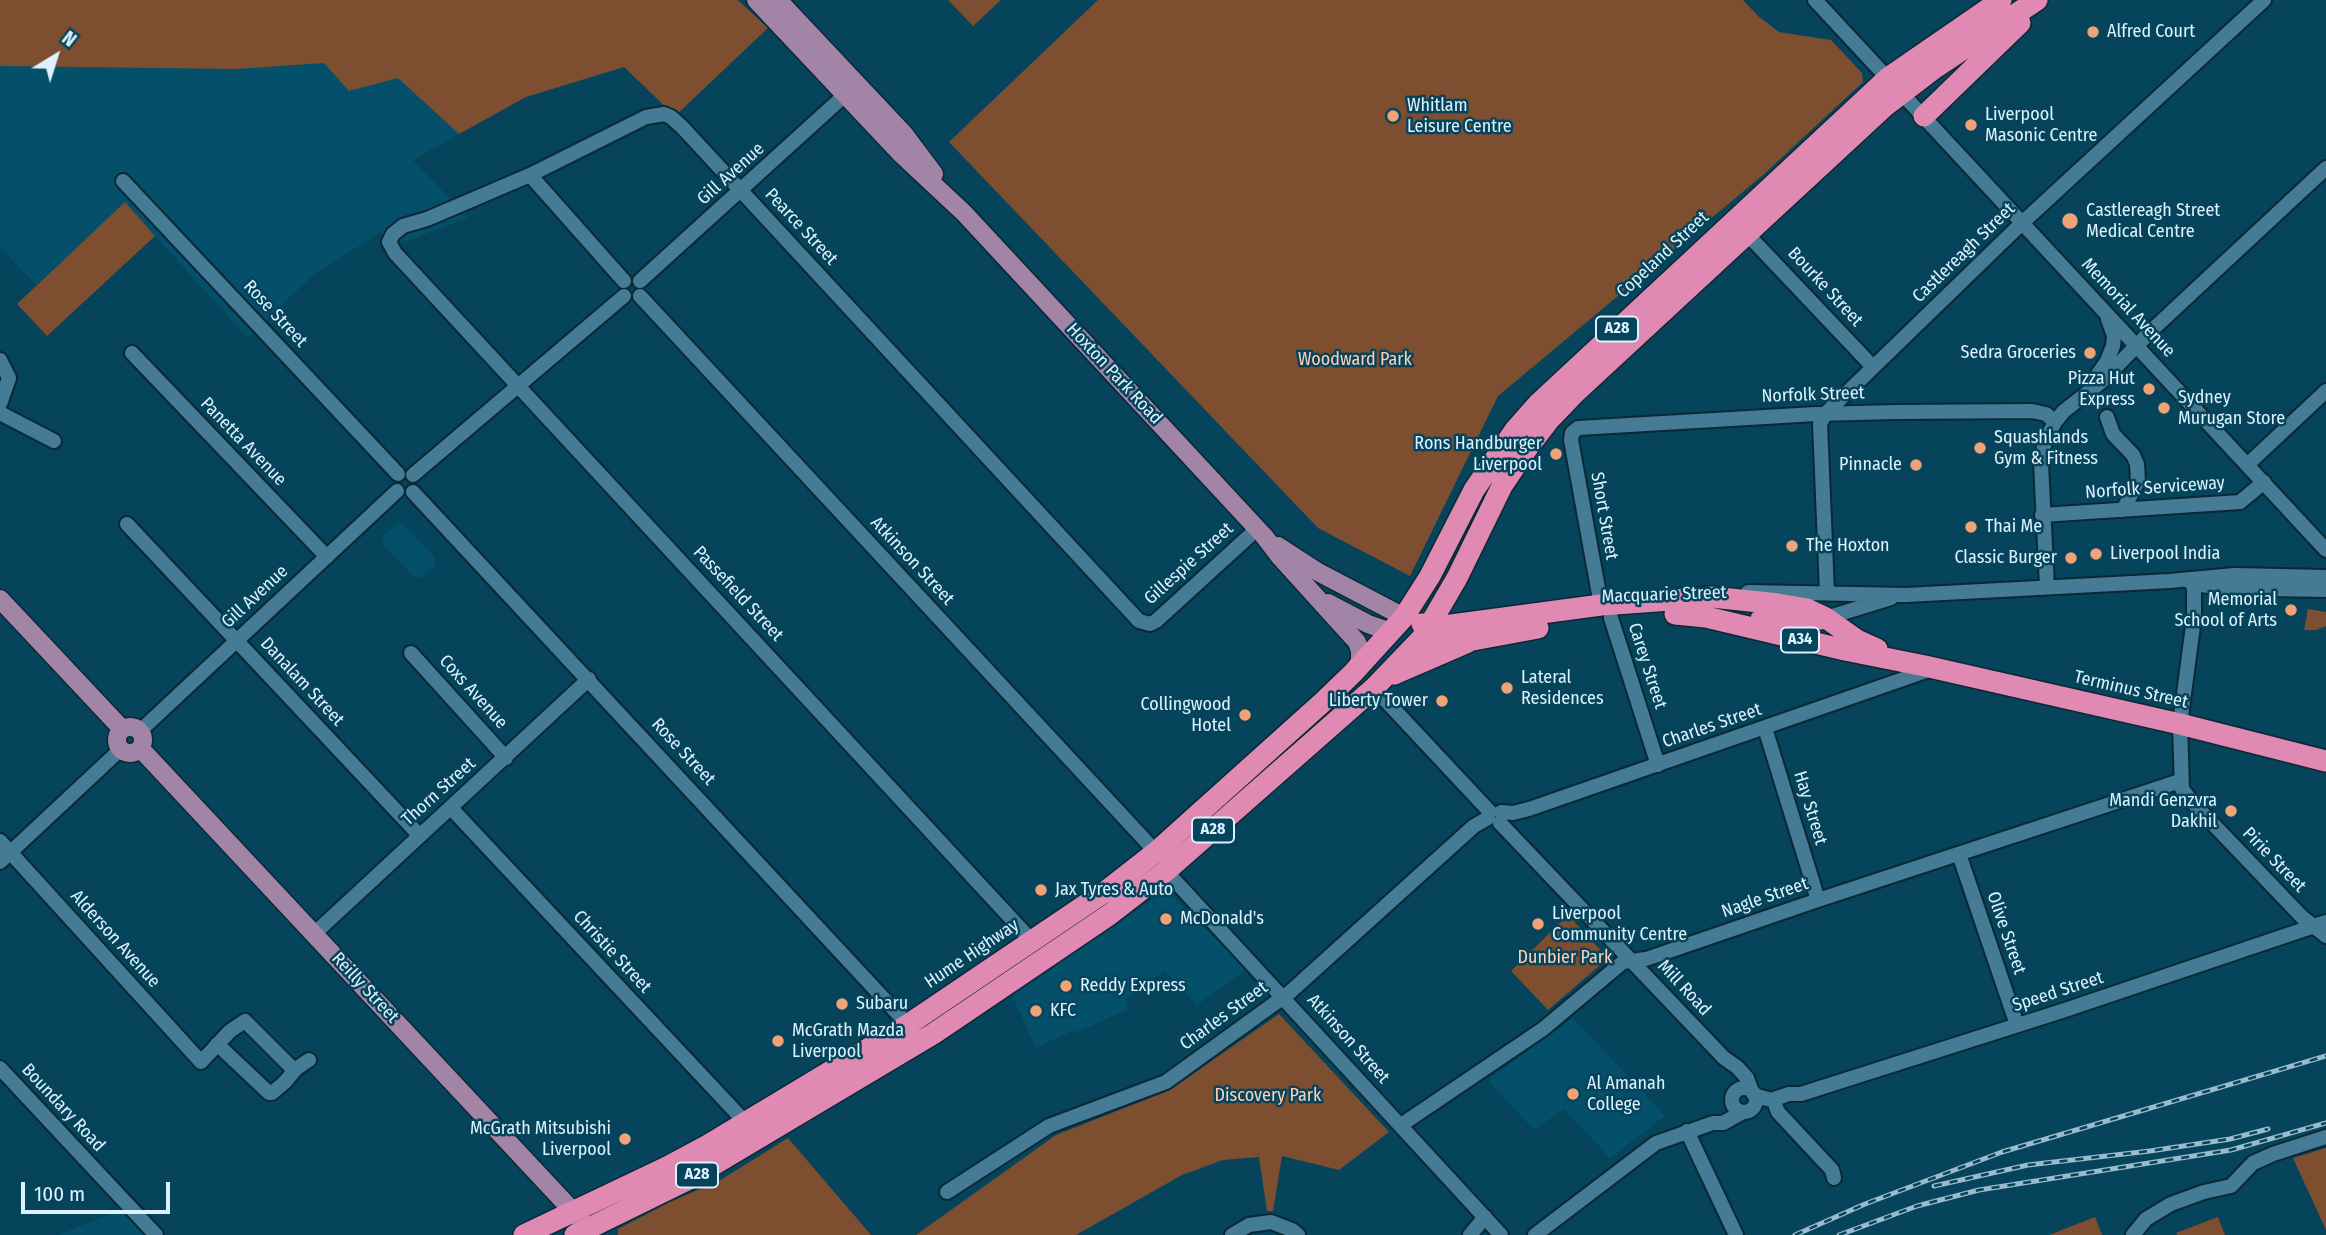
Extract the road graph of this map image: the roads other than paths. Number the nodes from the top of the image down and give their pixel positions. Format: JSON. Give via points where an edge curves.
{"nodes":[{"id":1,"x":756,"y":0,"type":"edge"},
{"id":2,"x":778,"y":0,"type":"edge"},
{"id":3,"x":1815,"y":0,"type":"edge"},
{"id":4,"x":2001,"y":0,"type":"edge"},
{"id":5,"x":2264,"y":0,"type":"edge"},
{"id":6,"x":2029,"y":5,"type":"edge"},
{"id":7,"x":1895,"y":85,"type":"junction"},
{"id":8,"x":854,"y":88,"type":"junction"},
{"id":9,"x":1924,"y":116,"type":"junction"},
{"id":10,"x":2326,"y":168,"type":"edge"},
{"id":11,"x":530,"y":175,"type":"junction"},
{"id":12,"x":123,"y":181,"type":"dead end"},
{"id":13,"x":741,"y":191,"type":"junction"},
{"id":14,"x":2022,"y":223,"type":"junction"},
{"id":15,"x":1748,"y":234,"type":"junction"},
{"id":16,"x":415,"y":273,"type":"joint"},
{"id":17,"x":624,"y":281,"type":"junction"},
{"id":18,"x":640,"y":289,"type":"junction"},
{"id":19,"x":624,"y":296,"type":"junction"},
{"id":20,"x":2104,"y":310,"type":"junction"},
{"id":21,"x":2137,"y":346,"type":"junction"},
{"id":22,"x":132,"y":353,"type":"dead end"},
{"id":23,"x":0,"y":360,"type":"edge"},
{"id":24,"x":1874,"y":367,"type":"junction"},
{"id":25,"x":519,"y":385,"type":"junction"},
{"id":26,"x":2326,"y":391,"type":"edge"},
{"id":27,"x":2086,"y":393,"type":"junction"},
{"id":28,"x":0,"y":404,"type":"edge"},
{"id":29,"x":0,"y":413,"type":"edge"},
{"id":30,"x":1826,"y":413,"type":"junction"},
{"id":31,"x":2107,"y":417,"type":"dead end"},
{"id":32,"x":2056,"y":422,"type":"junction"},
{"id":33,"x":1572,"y":433,"type":"joint"},
{"id":34,"x":54,"y":441,"type":"dead end"},
{"id":35,"x":2247,"y":465,"type":"junction"},
{"id":36,"x":406,"y":475,"type":"junction"},
{"id":37,"x":2264,"y":482,"type":"junction"},
{"id":38,"x":397,"y":491,"type":"junction"},
{"id":39,"x":413,"y":492,"type":"junction"},
{"id":40,"x":2123,"y":509,"type":"junction"},
{"id":41,"x":2042,"y":515,"type":"junction"},
{"id":42,"x":127,"y":524,"type":"dead end"},
{"id":43,"x":1261,"y":532,"type":"junction"},
{"id":44,"x":2326,"y":550,"type":"edge"},
{"id":45,"x":327,"y":557,"type":"junction"},
{"id":46,"x":2326,"y":577,"type":"edge"},
{"id":47,"x":1457,"y":579,"type":"junction"},
{"id":48,"x":1301,"y":581,"type":"junction"},
{"id":49,"x":2189,"y":581,"type":"junction"},
{"id":50,"x":2047,"y":587,"type":"junction"},
{"id":51,"x":2326,"y":590,"type":"edge"},
{"id":52,"x":1827,"y":592,"type":"junction"},
{"id":53,"x":1906,"y":595,"type":"junction"},
{"id":54,"x":1712,"y":597,"type":"junction"},
{"id":55,"x":0,"y":599,"type":"edge"},
{"id":56,"x":1606,"y":612,"type":"junction"},
{"id":57,"x":1675,"y":614,"type":"junction"},
{"id":58,"x":1826,"y":618,"type":"junction"},
{"id":59,"x":1487,"y":621,"type":"junction"},
{"id":60,"x":1144,"y":623,"type":"joint"},
{"id":61,"x":1397,"y":624,"type":"junction"},
{"id":62,"x":1426,"y":632,"type":"junction"},
{"id":63,"x":1473,"y":640,"type":"junction"},
{"id":64,"x":237,"y":641,"type":"junction"},
{"id":65,"x":411,"y":653,"type":"dead end"},
{"id":66,"x":1929,"y":667,"type":"junction"},
{"id":67,"x":1353,"y":673,"type":"junction"},
{"id":68,"x":589,"y":679,"type":"junction"},
{"id":69,"x":1378,"y":684,"type":"junction"},
{"id":70,"x":2180,"y":724,"type":"junction"},
{"id":71,"x":1765,"y":727,"type":"junction"},
{"id":72,"x":134,"y":736,"type":"junction"},
{"id":73,"x":121,"y":749,"type":"joint"},
{"id":74,"x":506,"y":758,"type":"junction"},
{"id":75,"x":2326,"y":761,"type":"edge"},
{"id":76,"x":1658,"y":765,"type":"junction"},
{"id":77,"x":2180,"y":781,"type":"junction"},
{"id":78,"x":451,"y":808,"type":"junction"},
{"id":79,"x":1495,"y":816,"type":"junction"},
{"id":80,"x":420,"y":836,"type":"junction"},
{"id":81,"x":0,"y":841,"type":"edge"},
{"id":82,"x":1959,"y":853,"type":"junction"},
{"id":83,"x":5,"y":857,"type":"edge"},
{"id":84,"x":1161,"y":861,"type":"junction"},
{"id":85,"x":1818,"y":900,"type":"junction"},
{"id":86,"x":2320,"y":925,"type":"edge"},
{"id":87,"x":315,"y":933,"type":"junction"},
{"id":88,"x":2326,"y":936,"type":"edge"},
{"id":89,"x":1032,"y":941,"type":"junction"},
{"id":90,"x":1633,"y":961,"type":"junction"},
{"id":91,"x":1283,"y":996,"type":"junction"},
{"id":92,"x":2017,"y":1025,"type":"junction"},
{"id":93,"x":915,"y":1033,"type":"junction"},
{"id":94,"x":218,"y":1044,"type":"junction"},
{"id":95,"x":1724,"y":1058,"type":"junction"},
{"id":96,"x":309,"y":1059,"type":"dead end"},
{"id":97,"x":0,"y":1068,"type":"edge"},
{"id":98,"x":295,"y":1070,"type":"junction"},
{"id":99,"x":1753,"y":1094,"type":"junction"},
{"id":100,"x":1801,"y":1094,"type":"junction"},
{"id":101,"x":1733,"y":1097,"type":"junction"},
{"id":102,"x":1776,"y":1107,"type":"junction"},
{"id":103,"x":1747,"y":1111,"type":"junction"},
{"id":104,"x":1713,"y":1122,"type":"junction"},
{"id":105,"x":746,"y":1123,"type":"junction"},
{"id":106,"x":1401,"y":1125,"type":"junction"},
{"id":107,"x":1687,"y":1131,"type":"junction"},
{"id":108,"x":2326,"y":1137,"type":"edge"},
{"id":109,"x":1833,"y":1178,"type":"dead end"},
{"id":110,"x":947,"y":1192,"type":"dead end"},
{"id":111,"x":573,"y":1212,"type":"junction"},
{"id":112,"x":1485,"y":1217,"type":"junction"},
{"id":113,"x":586,"y":1233,"type":"edge"},
{"id":114,"x":156,"y":1235,"type":"edge"},
{"id":115,"x":524,"y":1235,"type":"edge"},
{"id":116,"x":1231,"y":1235,"type":"edge"},
{"id":117,"x":1298,"y":1235,"type":"edge"},
{"id":118,"x":1470,"y":1235,"type":"edge"},
{"id":119,"x":1502,"y":1235,"type":"edge"},
{"id":120,"x":1535,"y":1235,"type":"edge"},
{"id":121,"x":1736,"y":1235,"type":"edge"},
{"id":122,"x":2133,"y":1235,"type":"edge"}],
"edges":[{"from":1,"to":8,"type":"main road","name":"Hoxton Park Road"},
{"from":2,"to":8,"type":"main road","name":"Hoxton Park Road"},
{"from":3,"to":7,"type":"street","name":"Memorial Avenue"},
{"from":4,"to":7,"type":"highway","name":"Copeland Street","number":"A28"},
{"from":5,"to":14,"type":"street","name":"Castlereagh Street"},
{"from":6,"to":7,"type":"highway","name":"Copeland Street","number":"A28"},
{"from":6,"to":9,"type":"highway","via":[[2021,22]]},
{"from":7,"to":9,"type":"street","name":"Memorial Avenue"},
{"from":7,"to":15,"type":"highway","name":"Copeland Street","number":"A28"},
{"from":7,"to":61,"type":"highway","name":"Copeland Street","number":"A28","via":[[1538,404],[1474,490],[1430,576]]},
{"from":8,"to":13,"type":"street","name":"Gill Avenue"},
{"from":8,"to":43,"type":"main road","name":"Hoxton Park Road","via":[[902,155],[964,213]]},
{"from":9,"to":14,"type":"street","name":"Memorial Avenue"},
{"from":10,"to":21,"type":"street"},
{"from":11,"to":13,"type":"street","name":"Pearce Street","via":[[646,117],[664,114]]},
{"from":11,"to":16,"type":"street","name":"Pearce Street","via":[[393,234],[389,242],[395,253]]},
{"from":11,"to":17,"type":"street"},
{"from":12,"to":36,"type":"street","name":"Rose Street"},
{"from":13,"to":18,"type":"street","name":"Gill Avenue"},
{"from":13,"to":60,"type":"street","name":"Pearce Street"},
{"from":14,"to":20,"type":"street","name":"Memorial Avenue"},
{"from":14,"to":24,"type":"street","name":"Castlereagh Street"},
{"from":15,"to":24,"type":"street","name":"Bourke Street"},
{"from":15,"to":47,"type":"highway","name":"Copeland Street","number":"A28","via":[[1549,420],[1502,486]]},
{"from":16,"to":25,"type":"street","name":"Passefield Street"},
{"from":17,"to":18,"type":"street","via":[[633,278]]},
{"from":17,"to":19,"type":"street"},
{"from":18,"to":19,"type":"street","via":[[632,300]]},
{"from":18,"to":84,"type":"street","name":"Atkinson Street"},
{"from":19,"to":25,"type":"street"},
{"from":20,"to":21,"type":"street","name":"Memorial Avenue"},
{"from":20,"to":27,"type":"street","via":[[2113,346]]},
{"from":21,"to":27,"type":"street"},
{"from":21,"to":35,"type":"street","name":"Memorial Avenue"},
{"from":22,"to":45,"type":"street","name":"Panetta Avenue"},
{"from":23,"to":28,"type":"street","via":[[9,378]]},
{"from":24,"to":30,"type":"street","name":"Castlereagh Street"},
{"from":25,"to":36,"type":"street"},
{"from":25,"to":89,"type":"street","name":"Passefield Street"},
{"from":26,"to":35,"type":"street"},
{"from":27,"to":32,"type":"street"},
{"from":29,"to":34,"type":"street"},
{"from":30,"to":32,"type":"street","name":"Norfolk Street","via":[[2032,411]]},
{"from":30,"to":33,"type":"street","name":"Norfolk Street","via":[[1578,428]]},
{"from":30,"to":52,"type":"street","via":[[1820,424]]},
{"from":31,"to":40,"type":"street","via":[[2113,434],[2137,464],[2138,481]]},
{"from":32,"to":41,"type":"street","via":[[2042,452]]},
{"from":33,"to":56,"type":"street","name":"Short Street"},
{"from":35,"to":37,"type":"street","name":"Memorial Avenue"},
{"from":36,"to":38,"type":"street","via":[[394,484]]},
{"from":36,"to":39,"type":"street","via":[[417,485]]},
{"from":37,"to":40,"type":"street","name":"Norfolk Serviceway","via":[[2240,502]]},
{"from":37,"to":44,"type":"street","name":"Memorial Avenue"},
{"from":38,"to":39,"type":"street"},
{"from":38,"to":45,"type":"street","name":"Gill Avenue"},
{"from":39,"to":68,"type":"street","name":"Rose Street"},
{"from":40,"to":41,"type":"street","name":"Norfolk Serviceway"},
{"from":41,"to":50,"type":"street"},
{"from":42,"to":64,"type":"street","name":"Danalam Street"},
{"from":43,"to":48,"type":"main road","name":"Hoxton Park Road"},
{"from":43,"to":60,"type":"street","name":"Gillespie Street","via":[[1156,621]]},
{"from":43,"to":61,"type":"main road","name":"Hoxton Park Road"},
{"from":45,"to":64,"type":"street","name":"Gill Avenue"},
{"from":46,"to":49,"type":"street","name":"Macquarie Street","via":[[2234,575]]},
{"from":47,"to":59,"type":"highway","via":[[1458,610],[1469,618]]},
{"from":47,"to":62,"type":"highway","name":"Copeland Street","number":"A28"},
{"from":48,"to":61,"type":"main road","name":"Hoxton Park Road","via":[[1368,624]]},
{"from":48,"to":67,"type":"main road","name":"Hoxton Park Road","via":[[1358,644],[1360,661]]},
{"from":49,"to":50,"type":"street","name":"Macquarie Street"},
{"from":49,"to":51,"type":"street","name":"Macquarie Street"},
{"from":49,"to":70,"type":"street","via":[[2194,618]]},
{"from":50,"to":53,"type":"street","name":"Macquarie Street"},
{"from":52,"to":53,"type":"street","name":"Macquarie Street"},
{"from":52,"to":54,"type":"street","name":"Macquarie Street","via":[[1746,592]]},
{"from":53,"to":58,"type":"street","name":"Macquarie Street"},
{"from":54,"to":56,"type":"highway","name":"Macquarie Street","number":"A34"},
{"from":54,"to":58,"type":"highway","name":"Terminus Street","number":"A34","via":[[1793,606]]},
{"from":55,"to":72,"type":"main road","name":"Reilly Street"},
{"from":56,"to":57,"type":"highway","name":"Macquarie Street","number":"A34"},
{"from":56,"to":59,"type":"highway","name":"Macquarie Street","number":"A34"},
{"from":56,"to":63,"type":"highway","name":"Macquarie Street","number":"A34"},
{"from":56,"to":76,"type":"street","name":"Carey Street"},
{"from":57,"to":58,"type":"highway","name":"Macquarie Street","via":[[1720,613],[1790,623]]},
{"from":57,"to":66,"type":"highway","name":"Terminus Street","number":"A34"},
{"from":58,"to":66,"type":"highway","name":"Terminus Street","number":"A34","via":[[1857,640]]},
{"from":59,"to":62,"type":"highway","name":"Macquarie Street","number":"A34"},
{"from":61,"to":62,"type":"highway","number":"A34"},
{"from":61,"to":67,"type":"highway","name":"Hume Highway","number":"A28"},
{"from":62,"to":63,"type":"highway","name":"Macquarie Street","number":"A34"},
{"from":62,"to":69,"type":"highway","name":"Hume Highway","number":"A28"},
{"from":63,"to":69,"type":"highway"},
{"from":64,"to":72,"type":"street","name":"Gill Avenue"},
{"from":64,"to":80,"type":"street","name":"Danalam Street"},
{"from":65,"to":74,"type":"street","name":"Coxs Avenue"},
{"from":66,"to":70,"type":"highway","name":"Terminus Street","number":"A34"},
{"from":66,"to":71,"type":"street","name":"Charles Street"},
{"from":67,"to":84,"type":"highway","name":"Hume Highway","number":"A28"},
{"from":68,"to":74,"type":"street","name":"Thorn Street"},
{"from":68,"to":93,"type":"street","name":"Rose Street"},
{"from":69,"to":79,"type":"street","name":"Mill Road"},
{"from":69,"to":84,"type":"highway","name":"Hume Highway","number":"A28"},
{"from":70,"to":75,"type":"highway","name":"Terminus Street","number":"A34"},
{"from":70,"to":77,"type":"street"},
{"from":71,"to":76,"type":"street","name":"Charles Street"},
{"from":71,"to":85,"type":"street","name":"Hay Street"},
{"from":72,"to":73,"type":"main road","via":[[132,752]]},
{"from":72,"to":87,"type":"main road","name":"Reilly Street"},
{"from":73,"to":83,"type":"street"},
{"from":74,"to":78,"type":"street","name":"Thorn Street"},
{"from":76,"to":79,"type":"street","name":"Charles Street"},
{"from":77,"to":82,"type":"street","name":"Nagle Street"},
{"from":77,"to":86,"type":"street","name":"Pirie Street","via":[[2193,803]]},
{"from":78,"to":80,"type":"street","name":"Thorn Street"},
{"from":78,"to":105,"type":"street","name":"Christie Street"},
{"from":79,"to":90,"type":"street","name":"Mill Road"},
{"from":79,"to":91,"type":"street","name":"Charles Street","via":[[1474,826]]},
{"from":80,"to":87,"type":"street","name":"Thorn Street"},
{"from":81,"to":83,"type":"street","name":"Alderson Avenue"},
{"from":82,"to":85,"type":"street","name":"Nagle Street"},
{"from":82,"to":92,"type":"street","name":"Olive Street"},
{"from":83,"to":94,"type":"street","name":"Alderson Avenue","via":[[201,1062]]},
{"from":84,"to":89,"type":"highway","name":"Hume Highway","number":"A28"},
{"from":84,"to":91,"type":"street","name":"Atkinson Street"},
{"from":84,"to":93,"type":"highway","name":"Hume Highway","number":"A28","via":[[1109,915]]},
{"from":85,"to":90,"type":"street","name":"Nagle Street"},
{"from":86,"to":88,"type":"street","name":"Pirie Street"},
{"from":86,"to":92,"type":"street","name":"Speed Street"},
{"from":87,"to":111,"type":"main road","name":"Reilly Street"},
{"from":89,"to":93,"type":"highway","name":"Hume Highway","number":"A28"},
{"from":90,"to":95,"type":"street","name":"Mill Road"},
{"from":90,"to":106,"type":"street","name":"Nagle Street","via":[[1623,962],[1543,1029]]},
{"from":91,"to":106,"type":"street","name":"Atkinson Street"},
{"from":91,"to":110,"type":"street","name":"Charles Street","via":[[1166,1082],[1049,1126]]},
{"from":92,"to":100,"type":"street","name":"Speed Street"},
{"from":93,"to":105,"type":"highway","name":"Hume Highway","number":"A28"},
{"from":93,"to":113,"type":"highway","name":"Hume Highway","number":"A28","via":[[693,1177]]},
{"from":94,"to":98,"type":"street","via":[[245,1021]]},
{"from":94,"to":98,"type":"street","via":[[269,1093]]},
{"from":95,"to":99,"type":"street","name":"Mill Road","via":[[1737,1067]]},
{"from":95,"to":101,"type":"street","name":"Mill Road"},
{"from":96,"to":98,"type":"street"},
{"from":97,"to":114,"type":"street","name":"Boundary Road"},
{"from":99,"to":100,"type":"street","name":"Speed Street","via":[[1771,1100]]},
{"from":99,"to":101,"type":"street","name":"Speed Street","via":[[1743,1089]]},
{"from":99,"to":103,"type":"street","via":[[1755,1102]]},
{"from":100,"to":102,"type":"street","name":"Speed Street"},
{"from":101,"to":103,"type":"street","via":[[1736,1109]]},
{"from":101,"to":104,"type":"street"},
{"from":102,"to":103,"type":"street","name":"Speed Street"},
{"from":102,"to":109,"type":"street","via":[[1832,1170]]},
{"from":103,"to":104,"type":"street","name":"Speed Street","via":[[1723,1123]]},
{"from":104,"to":107,"type":"street","name":"Speed Street"},
{"from":105,"to":111,"type":"highway","name":"Hume Highway","number":"A28"},
{"from":106,"to":112,"type":"street","name":"Atkinson Street"},
{"from":107,"to":120,"type":"street","name":"Speed Street","via":[[1640,1154]]},
{"from":107,"to":121,"type":"street"},
{"from":108,"to":122,"type":"street","via":[[2253,1163],[2231,1186],[2171,1204],[2146,1219]]},
{"from":111,"to":113,"type":"main road","name":"Reilly Street"},
{"from":111,"to":115,"type":"highway","name":"Hume Highway","number":"A28"},
{"from":112,"to":118,"type":"street"},
{"from":112,"to":119,"type":"street","name":"Atkinson Street"},
{"from":116,"to":117,"type":"street","via":[[1249,1225],[1271,1222]]}]}
